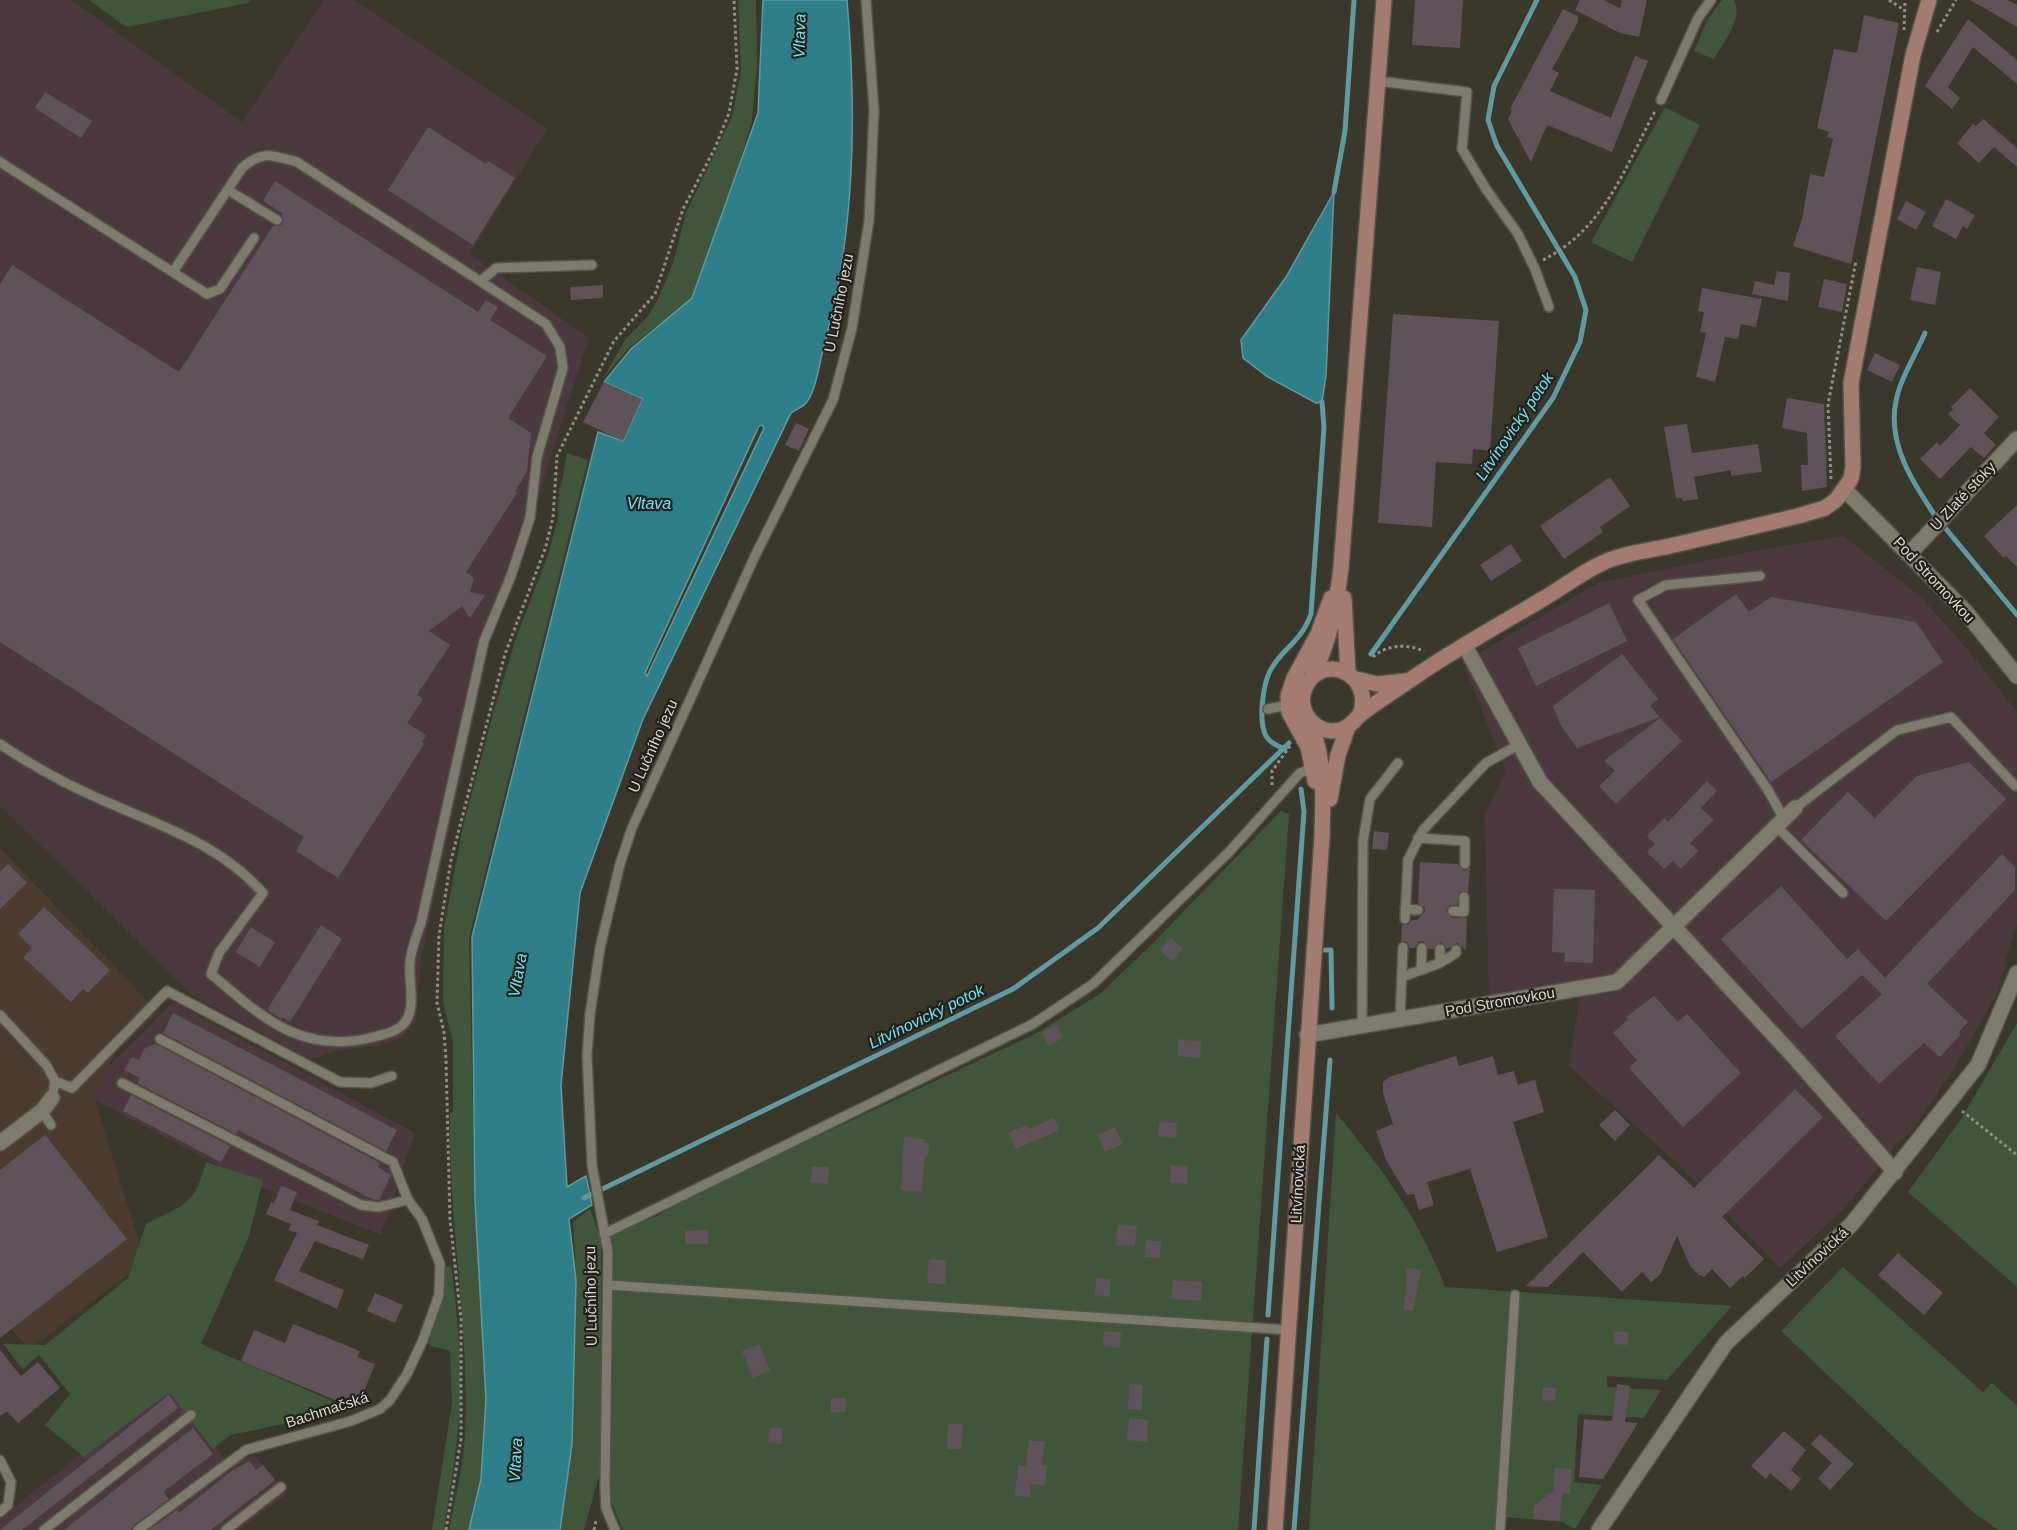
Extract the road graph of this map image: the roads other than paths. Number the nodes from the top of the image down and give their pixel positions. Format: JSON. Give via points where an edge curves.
{"nodes":[{"id":1,"x":866,"y":0,"type":"edge"},
{"id":2,"x":1384,"y":0,"type":"edge"},
{"id":3,"x":1711,"y":0,"type":"edge"},
{"id":4,"x":1929,"y":0,"type":"edge"},
{"id":5,"x":1378,"y":81,"type":"junction"},
{"id":6,"x":1661,"y":100,"type":"road end"},
{"id":7,"x":0,"y":162,"type":"edge"},
{"id":8,"x":228,"y":190,"type":"junction"},
{"id":9,"x":277,"y":220,"type":"dead end"},
{"id":10,"x":254,"y":238,"type":"dead end"},
{"id":11,"x":592,"y":265,"type":"dead end"},
{"id":12,"x":173,"y":272,"type":"junction"},
{"id":13,"x":481,"y":281,"type":"junction"},
{"id":14,"x":1548,"y":307,"type":"dead end"},
{"id":15,"x":2017,"y":439,"type":"edge"},
{"id":16,"x":1838,"y":488,"type":"junction"},
{"id":17,"x":1910,"y":553,"type":"junction"},
{"id":18,"x":1341,"y":568,"type":"junction"},
{"id":19,"x":1760,"y":576,"type":"dead end"},
{"id":20,"x":1465,"y":646,"type":"junction"},
{"id":21,"x":1352,"y":676,"type":"junction"},
{"id":22,"x":2017,"y":676,"type":"edge"},
{"id":23,"x":1311,"y":679,"type":"junction"},
{"id":24,"x":1408,"y":681,"type":"junction"},
{"id":25,"x":1288,"y":705,"type":"junction"},
{"id":26,"x":1268,"y":709,"type":"dead end"},
{"id":27,"x":1360,"y":715,"type":"junction"},
{"id":28,"x":1308,"y":719,"type":"junction"},
{"id":29,"x":1348,"y":727,"type":"junction"},
{"id":30,"x":0,"y":744,"type":"edge"},
{"id":31,"x":1520,"y":744,"type":"junction"},
{"id":32,"x":1398,"y":763,"type":"dead end"},
{"id":33,"x":1313,"y":768,"type":"junction"},
{"id":34,"x":2016,"y":786,"type":"edge"},
{"id":35,"x":1795,"y":808,"type":"joint"},
{"id":36,"x":1780,"y":822,"type":"junction"},
{"id":37,"x":1322,"y":837,"type":"junction"},
{"id":38,"x":1418,"y":838,"type":"junction"},
{"id":39,"x":1465,"y":864,"type":"dead end"},
{"id":40,"x":1843,"y":893,"type":"dead end"},
{"id":41,"x":1464,"y":897,"type":"dead end"},
{"id":42,"x":1418,"y":910,"type":"dead end"},
{"id":43,"x":1456,"y":915,"type":"dead end"},
{"id":44,"x":1673,"y":928,"type":"junction"},
{"id":45,"x":1403,"y":947,"type":"dead end"},
{"id":46,"x":1422,"y":948,"type":"dead end"},
{"id":47,"x":1440,"y":949,"type":"dead end"},
{"id":48,"x":1456,"y":950,"type":"dead end"},
{"id":49,"x":1440,"y":963,"type":"junction"},
{"id":50,"x":1421,"y":970,"type":"junction"},
{"id":51,"x":2017,"y":973,"type":"edge"},
{"id":52,"x":1402,"y":977,"type":"junction"},
{"id":53,"x":0,"y":1015,"type":"edge"},
{"id":54,"x":1400,"y":1019,"type":"junction"},
{"id":55,"x":1362,"y":1024,"type":"junction"},
{"id":56,"x":1307,"y":1035,"type":"junction"},
{"id":57,"x":160,"y":1038,"type":"dead end"},
{"id":58,"x":392,"y":1076,"type":"dead end"},
{"id":59,"x":55,"y":1081,"type":"junction"},
{"id":60,"x":122,"y":1083,"type":"dead end"},
{"id":61,"x":52,"y":1098,"type":"joint"},
{"id":62,"x":42,"y":1111,"type":"junction"},
{"id":63,"x":51,"y":1125,"type":"dead end"},
{"id":64,"x":0,"y":1143,"type":"edge"},
{"id":65,"x":1896,"y":1172,"type":"junction"},
{"id":66,"x":408,"y":1200,"type":"junction"},
{"id":67,"x":604,"y":1234,"type":"junction"},
{"id":68,"x":608,"y":1285,"type":"junction"},
{"id":69,"x":1515,"y":1294,"type":"dead end"},
{"id":70,"x":1290,"y":1330,"type":"junction"},
{"id":71,"x":190,"y":1415,"type":"dead end"},
{"id":72,"x":0,"y":1460,"type":"edge"},
{"id":73,"x":281,"y":1487,"type":"dead end"},
{"id":74,"x":0,"y":1512,"type":"edge"},
{"id":75,"x":44,"y":1530,"type":"edge"},
{"id":76,"x":138,"y":1530,"type":"edge"},
{"id":77,"x":225,"y":1530,"type":"edge"},
{"id":78,"x":615,"y":1530,"type":"edge"},
{"id":79,"x":1275,"y":1530,"type":"edge"},
{"id":80,"x":1500,"y":1530,"type":"edge"},
{"id":81,"x":1599,"y":1530,"type":"edge"}],
"edges":[{"from":1,"to":67,"type":"lane","name":"U Lučního jezu","via":[[874,110],[869,220],[852,328],[833,400],[711,650],[632,828],[600,948],[590,1014],[587,1095],[592,1165]]},
{"from":2,"to":5,"type":"main road"},
{"from":3,"to":6,"type":"lane","via":[[1698,18]]},
{"from":4,"to":16,"type":"main road","via":[[1913,55],[1851,383],[1853,467]]},
{"from":5,"to":14,"type":"lane","via":[[1467,92],[1462,149],[1518,234]]},
{"from":5,"to":18,"type":"main road"},
{"from":7,"to":12,"type":"lane"},
{"from":8,"to":9,"type":"lane"},
{"from":8,"to":12,"type":"lane"},
{"from":8,"to":13,"type":"lane","via":[[253,158],[267,154],[297,162]]},
{"from":10,"to":12,"type":"lane","via":[[220,289],[207,294]]},
{"from":11,"to":13,"type":"lane","via":[[496,268]]},
{"from":13,"to":30,"type":"lane","via":[[546,324],[560,347],[563,369],[537,457],[530,518],[484,641],[410,961],[408,1019],[399,1028],[369,1039],[340,1041],[303,1037],[269,1023],[211,974],[219,953],[263,893],[250,879],[185,834],[35,768]]},
{"from":15,"to":17,"type":"street","name":"U Zlaté stoky"},
{"from":16,"to":17,"type":"street","name":"Pod Stromovkou"},
{"from":16,"to":20,"type":"main road","via":[[1825,508],[1611,559]]},
{"from":17,"to":22,"type":"street","name":"Pod Stromovkou"},
{"from":18,"to":21,"type":"main road"},
{"from":18,"to":23,"type":"main road","via":[[1334,622]]},
{"from":18,"to":25,"type":"main road","via":[[1318,634],[1290,686]]},
{"from":19,"to":36,"type":"lane","via":[[1666,585],[1638,600],[1768,790]]},
{"from":20,"to":24,"type":"main road"},
{"from":20,"to":31,"type":"street"},
{"from":21,"to":23,"type":"main road","via":[[1332,669]]},
{"from":21,"to":24,"type":"main road","via":[[1377,684]]},
{"from":21,"to":27,"type":"main road","via":[[1364,700]]},
{"from":23,"to":28,"type":"main road","via":[[1302,703]]},
{"from":24,"to":27,"type":"main road"},
{"from":25,"to":26,"type":"lane"},
{"from":25,"to":33,"type":"main road","via":[[1308,747]]},
{"from":27,"to":29,"type":"main road"},
{"from":28,"to":29,"type":"main road","via":[[1323,730]]},
{"from":28,"to":37,"type":"main road","name":"Litvínovická","via":[[1323,768]]},
{"from":29,"to":37,"type":"main road","name":"Litvínovická","via":[[1338,755]]},
{"from":31,"to":38,"type":"lane","via":[[1486,764]]},
{"from":31,"to":44,"type":"street","via":[[1539,782]]},
{"from":32,"to":55,"type":"lane","via":[[1370,799],[1362,841]]},
{"from":33,"to":37,"type":"main road"},
{"from":33,"to":67,"type":"lane","via":[[1300,772],[1229,852],[1093,984],[1034,1024]]},
{"from":34,"to":35,"type":"lane","via":[[1951,717],[1897,730]]},
{"from":35,"to":36,"type":"street","name":"Pod Stromovkou"},
{"from":36,"to":40,"type":"lane"},
{"from":36,"to":44,"type":"street","name":"Pod Stromovkou"},
{"from":37,"to":56,"type":"main road","name":"Litvínovická"},
{"from":38,"to":39,"type":"lane","via":[[1465,841]]},
{"from":38,"to":42,"type":"lane","via":[[1407,860],[1405,914]]},
{"from":41,"to":43,"type":"lane","via":[[1464,912]]},
{"from":44,"to":54,"type":"street","name":"Pod Stromovkou","via":[[1617,982]]},
{"from":44,"to":65,"type":"street"},
{"from":45,"to":52,"type":"lane"},
{"from":46,"to":50,"type":"lane"},
{"from":47,"to":49,"type":"lane"},
{"from":48,"to":49,"type":"lane"},
{"from":49,"to":50,"type":"lane"},
{"from":50,"to":52,"type":"lane"},
{"from":51,"to":65,"type":"street","name":"Litvínovická","via":[[1977,1065]]},
{"from":52,"to":54,"type":"lane"},
{"from":53,"to":59,"type":"lane","via":[[47,1066]]},
{"from":54,"to":55,"type":"street","name":"Pod Stromovkou"},
{"from":55,"to":56,"type":"street","name":"Pod Stromovkou"},
{"from":56,"to":70,"type":"main road","name":"Litvínovická"},
{"from":57,"to":66,"type":"lane","name":"Bachmačská","via":[[393,1162]]},
{"from":58,"to":59,"type":"lane","via":[[371,1083],[340,1082],[167,991],[72,1088]]},
{"from":59,"to":61,"type":"lane"},
{"from":60,"to":66,"type":"lane","via":[[361,1205],[379,1207]]},
{"from":61,"to":62,"type":"street"},
{"from":62,"to":63,"type":"lane"},
{"from":62,"to":64,"type":"street"},
{"from":65,"to":81,"type":"street","name":"Litvínovická","via":[[1851,1225],[1726,1343]]},
{"from":66,"to":76,"type":"lane","name":"Bachmačská","via":[[422,1219],[440,1264],[439,1295],[423,1340],[390,1400],[380,1409],[351,1421],[246,1450]]},
{"from":67,"to":68,"type":"lane","name":"U Lučního jezu"},
{"from":68,"to":70,"type":"lane"},
{"from":68,"to":78,"type":"lane","name":"U Lučního jezu","via":[[605,1487],[606,1508]]},
{"from":69,"to":80,"type":"lane"},
{"from":70,"to":79,"type":"main road","name":"Litvínovická"},
{"from":71,"to":75,"type":"lane"},
{"from":72,"to":74,"type":"lane","via":[[11,1482],[8,1505]]},
{"from":73,"to":77,"type":"lane"}]}
